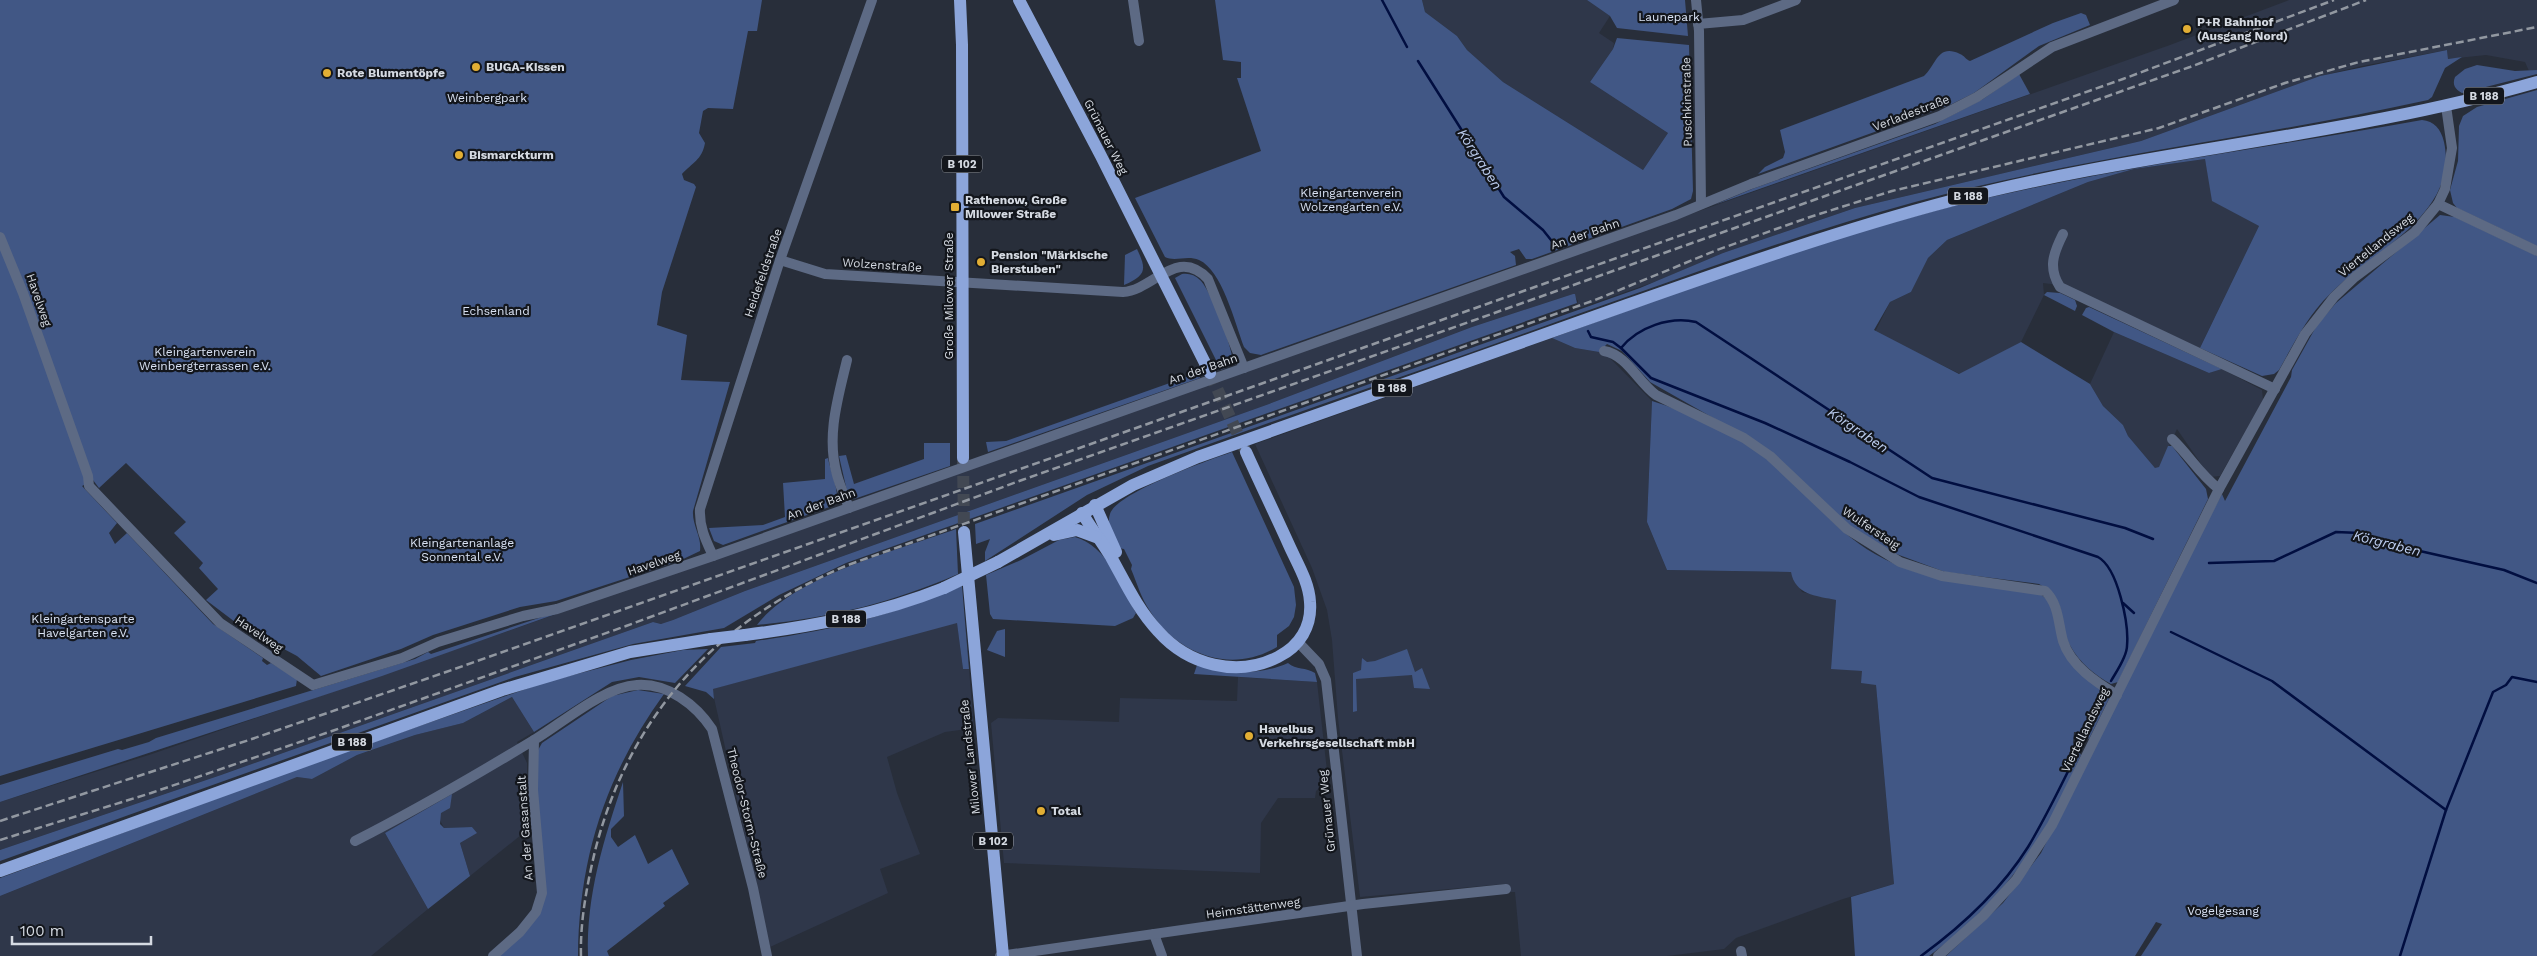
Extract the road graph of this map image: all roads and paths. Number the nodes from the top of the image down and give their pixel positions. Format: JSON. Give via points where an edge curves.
{"nodes":[{"id":1,"x":872,"y":0,"type":"edge"},
{"id":2,"x":960,"y":0,"type":"edge"},
{"id":3,"x":968,"y":0,"type":"edge"},
{"id":4,"x":1013,"y":0,"type":"edge"},
{"id":5,"x":1019,"y":0,"type":"edge"},
{"id":6,"x":1133,"y":0,"type":"edge"},
{"id":7,"x":1696,"y":0,"type":"edge"},
{"id":8,"x":1796,"y":0,"type":"edge"},
{"id":9,"x":2174,"y":0,"type":"edge"},
{"id":10,"x":1025,"y":13,"type":"junction"},
{"id":11,"x":1698,"y":24,"type":"junction"},
{"id":12,"x":1139,"y":41,"type":"dead end"},
{"id":13,"x":962,"y":45,"type":"junction"},
{"id":14,"x":2537,"y":82,"type":"edge"},
{"id":15,"x":2446,"y":106,"type":"junction"},
{"id":16,"x":1702,"y":204,"type":"junction"},
{"id":17,"x":2438,"y":204,"type":"junction"},
{"id":18,"x":2063,"y":234,"type":"dead end"},
{"id":19,"x":0,"y":237,"type":"edge"},
{"id":20,"x":2537,"y":251,"type":"edge"},
{"id":21,"x":780,"y":260,"type":"junction"},
{"id":22,"x":1160,"y":274,"type":"junction"},
{"id":23,"x":962,"y":283,"type":"junction"},
{"id":24,"x":1604,"y":351,"type":"dead end"},
{"id":25,"x":847,"y":360,"type":"dead end"},
{"id":26,"x":1244,"y":368,"type":"junction"},
{"id":27,"x":1210,"y":373,"type":"tunnel mouth"},
{"id":28,"x":2275,"y":389,"type":"junction"},
{"id":29,"x":2172,"y":439,"type":"dead end"},
{"id":30,"x":1246,"y":452,"type":"tunnel mouth"},
{"id":31,"x":963,"y":458,"type":"tunnel mouth"},
{"id":32,"x":2219,"y":489,"type":"junction"},
{"id":33,"x":1095,"y":505,"type":"junction"},
{"id":34,"x":849,"y":508,"type":"junction"},
{"id":35,"x":1082,"y":513,"type":"junction"},
{"id":36,"x":964,"y":532,"type":"tunnel mouth"},
{"id":37,"x":1042,"y":537,"type":"junction"},
{"id":38,"x":1096,"y":537,"type":"junction"},
{"id":39,"x":713,"y":556,"type":"junction"},
{"id":40,"x":1137,"y":602,"type":"junction"},
{"id":41,"x":1298,"y":642,"type":"junction"},
{"id":42,"x":2116,"y":694,"type":"junction"},
{"id":43,"x":534,"y":740,"type":"junction"},
{"id":44,"x":355,"y":841,"type":"dead end"},
{"id":45,"x":0,"y":871,"type":"edge"},
{"id":46,"x":1506,"y":889,"type":"dead end"},
{"id":47,"x":1352,"y":906,"type":"junction"},
{"id":48,"x":1154,"y":934,"type":"junction"},
{"id":49,"x":493,"y":956,"type":"edge"},
{"id":50,"x":767,"y":956,"type":"edge"},
{"id":51,"x":1002,"y":956,"type":"edge"},
{"id":52,"x":1162,"y":956,"type":"edge"},
{"id":53,"x":1357,"y":956,"type":"edge"},
{"id":54,"x":1938,"y":956,"type":"edge"}],
"edges":[{"from":1,"to":21,"type":"street","name":"Heidefeldstraße"},
{"from":2,"to":13,"type":"main road","name":"Große Milower Straße","number":"B 102"},
{"from":3,"to":13,"type":"main road","name":"Große Milower Straße","number":"B 102"},
{"from":4,"to":10,"type":"main road","name":"Grünauer Weg"},
{"from":5,"to":10,"type":"main road","name":"Grünauer Weg"},
{"from":6,"to":12,"type":"street"},
{"from":7,"to":11,"type":"street","name":"Puschkinstraße"},
{"from":8,"to":11,"type":"street","via":[[1743,20]]},
{"from":9,"to":16,"type":"street","name":"Verladestraße","via":[[2052,46],[1977,97],[1940,116]]},
{"from":10,"to":22,"type":"main road","name":"Grünauer Weg"},
{"from":11,"to":16,"type":"street","name":"Puschkinstraße"},
{"from":13,"to":23,"type":"main road","name":"Große Milower Straße","number":"B 102"},
{"from":14,"to":15,"type":"main road","number":"B 188"},
{"from":15,"to":17,"type":"street","name":"Viertellandsweg","via":[[2452,148],[2445,189]]},
{"from":15,"to":33,"type":"main road","number":"B 188","via":[[2026,183],[1875,222],[1770,255],[1207,454]]},
{"from":16,"to":26,"type":"street","name":"An der Bahn"},
{"from":17,"to":20,"type":"street"},
{"from":17,"to":28,"type":"street","name":"Viertellandsweg","via":[[2415,232],[2334,297],[2305,334]]},
{"from":18,"to":28,"type":"street","via":[[2052,259],[2060,287]]},
{"from":19,"to":39,"type":"street","name":"Havelweg","via":[[23,293],[89,486],[220,623],[313,685],[402,658],[438,642],[557,608]]},
{"from":21,"to":23,"type":"street","name":"Wolzenstraße","via":[[825,274]]},
{"from":21,"to":39,"type":"street","name":"Heidefeldstraße","via":[[700,509],[703,535]]},
{"from":22,"to":23,"type":"street","name":"Wolzenstraße","via":[[1129,292]]},
{"from":22,"to":26,"type":"street","via":[[1188,267],[1208,278]]},
{"from":22,"to":27,"type":"main road","name":"Grünauer Weg"},
{"from":23,"to":31,"type":"main road","name":"Große Milower Straße","number":"B 102"},
{"from":24,"to":42,"type":"street","name":"Wulfersteig","via":[[1620,357],[1656,395],[1744,438],[1770,456],[1847,530],[1900,562],[1942,576],[2046,591],[2053,599],[2066,649],[2088,676]]},
{"from":25,"to":34,"type":"street","via":[[835,412],[832,446],[837,475]]},
{"from":26,"to":34,"type":"street","name":"An der Bahn"},
{"from":28,"to":32,"type":"street","name":"Viertellandsweg"},
{"from":29,"to":32,"type":"street","via":[[2204,478]]},
{"from":30,"to":41,"type":"main road","via":[[1307,586],[1310,614],[1307,628]]},
{"from":32,"to":42,"type":"street","name":"Viertellandsweg"},
{"from":33,"to":35,"type":"main road","number":"B 188"},
{"from":33,"to":40,"type":"main road"},
{"from":34,"to":39,"type":"street","name":"An der Bahn"},
{"from":35,"to":37,"type":"main road","number":"B 188"},
{"from":35,"to":38,"type":"main road"},
{"from":36,"to":51,"type":"main road","name":"Milower Landstraße","number":"B 102"},
{"from":37,"to":38,"type":"main road","via":[[1077,530]]},
{"from":37,"to":45,"type":"main road","number":"B 188","bridge":true,"via":[[998,562],[910,601],[814,626],[630,652],[511,687]]},
{"from":38,"to":40,"type":"main road"},
{"from":40,"to":41,"type":"main road","via":[[1168,641],[1191,657],[1209,664],[1232,668],[1258,665],[1285,654]]},
{"from":41,"to":47,"type":"street","name":"Grünauer Weg","via":[[1319,664],[1326,680]]},
{"from":42,"to":54,"type":"street","name":"Viertellandsweg","via":[[2052,825],[2027,864],[1983,916]]},
{"from":43,"to":44,"type":"street"},
{"from":43,"to":49,"type":"street","name":"An der Gasanstalt","via":[[533,790],[542,893],[536,912],[520,932]]},
{"from":43,"to":50,"type":"street","name":"Theodor-Storm-Straße","via":[[619,689],[649,685],[672,693],[698,710],[712,729]]},
{"from":46,"to":47,"type":"street","name":"Heimstättenweg"},
{"from":47,"to":48,"type":"street","name":"Heimstättenweg"},
{"from":47,"to":53,"type":"street","name":"Grünauer Weg"},
{"from":48,"to":51,"type":"street","name":"Heimstättenweg"},
{"from":48,"to":52,"type":"street"}]}
